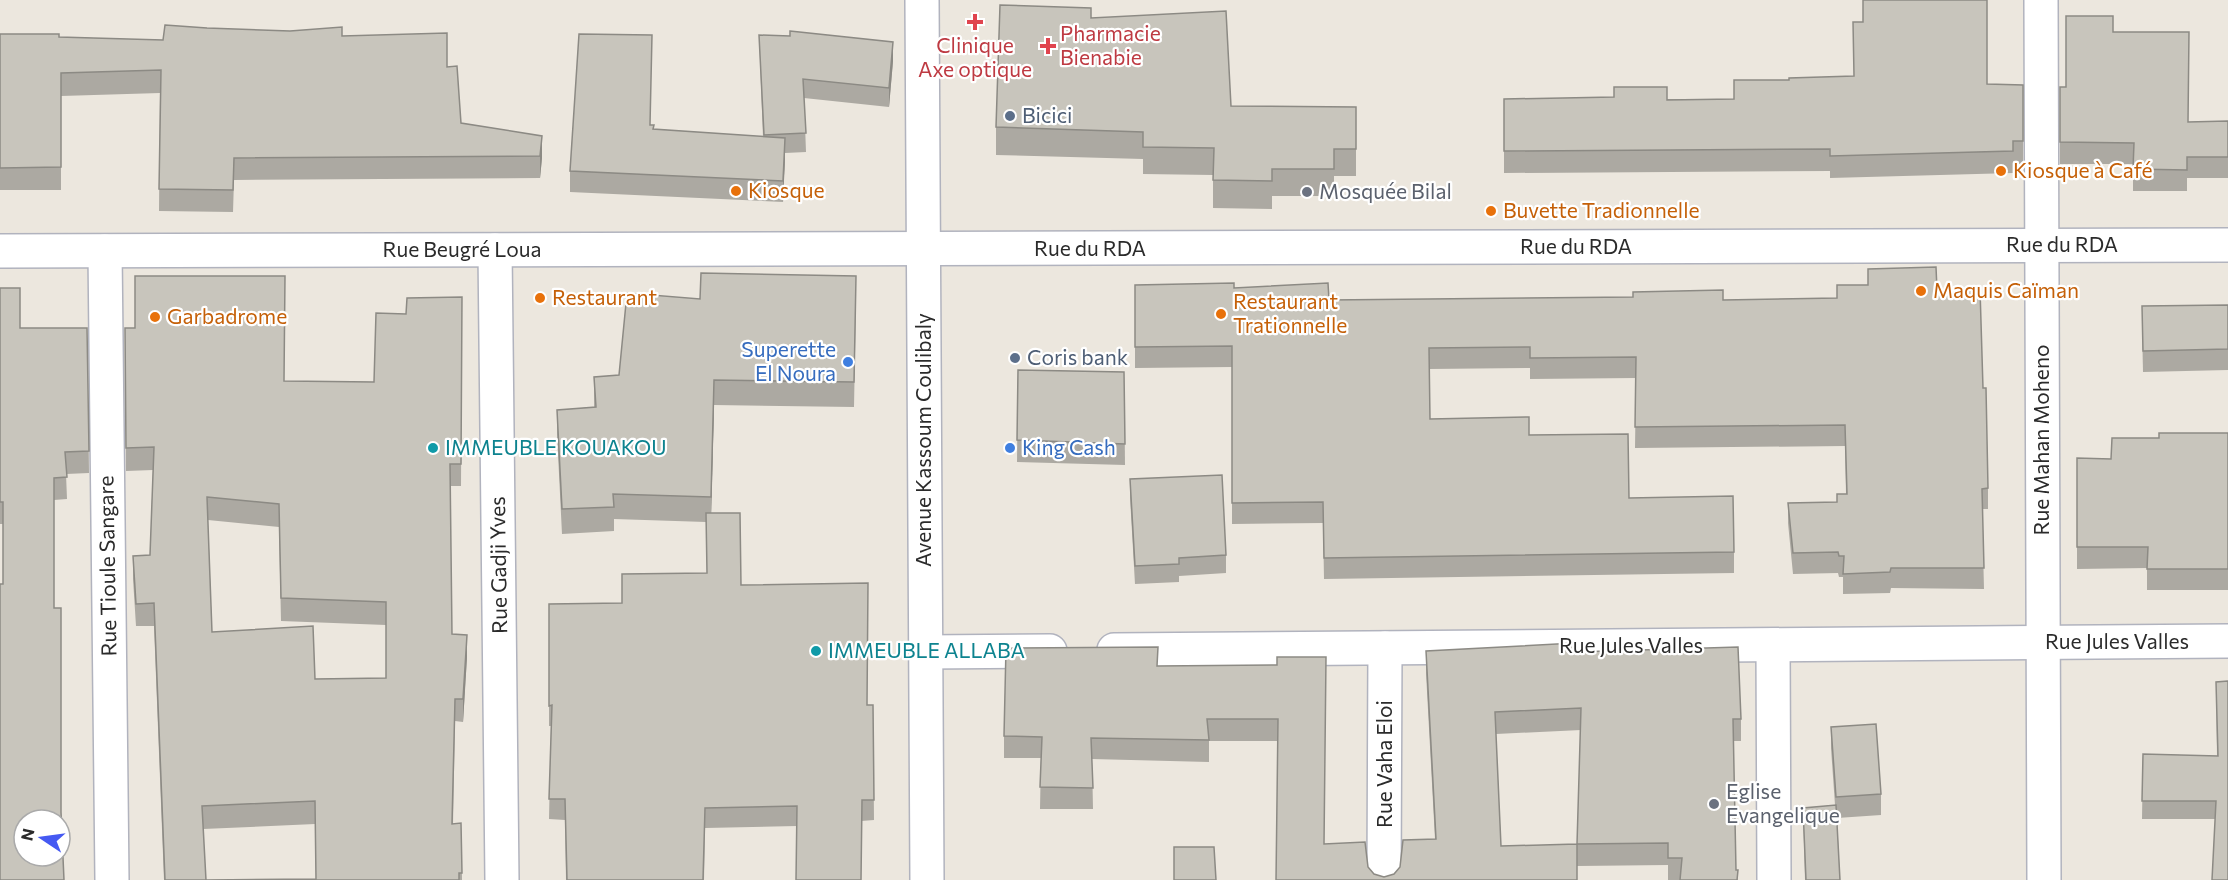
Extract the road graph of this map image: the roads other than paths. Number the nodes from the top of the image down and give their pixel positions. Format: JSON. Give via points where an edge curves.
{"nodes":[{"id":1,"x":922,"y":0,"type":"edge"},
{"id":2,"x":2041,"y":0,"type":"edge"},
{"id":3,"x":2228,"y":245,"type":"edge"},
{"id":4,"x":2042,"y":246,"type":"junction"},
{"id":5,"x":924,"y":249,"type":"junction"},
{"id":6,"x":495,"y":250,"type":"junction"},
{"id":7,"x":0,"y":251,"type":"edge"},
{"id":8,"x":105,"y":251,"type":"junction"},
{"id":9,"x":2228,"y":642,"type":"edge"},
{"id":10,"x":2043,"y":643,"type":"junction"},
{"id":11,"x":1773,"y":645,"type":"junction"},
{"id":12,"x":1385,"y":648,"type":"junction"},
{"id":13,"x":926,"y":652,"type":"junction"},
{"id":14,"x":112,"y":880,"type":"edge"},
{"id":15,"x":502,"y":880,"type":"edge"},
{"id":16,"x":927,"y":880,"type":"edge"},
{"id":17,"x":1384,"y":880,"type":"edge"},
{"id":18,"x":1774,"y":880,"type":"edge"},
{"id":19,"x":2044,"y":880,"type":"edge"}],
"edges":[{"from":1,"to":5,"type":"street","name":"Avenue Kassoum Coulibaly"},
{"from":2,"to":4,"type":"street","name":"Rue Mahan Moheno"},
{"from":3,"to":4,"type":"street","name":"Rue du RDA"},
{"from":4,"to":5,"type":"street","name":"Rue du RDA"},
{"from":4,"to":10,"type":"street","name":"Rue Mahan Moheno"},
{"from":5,"to":6,"type":"street","name":"Rue Beugré Loua"},
{"from":5,"to":13,"type":"street","name":"Avenue Kassoum Coulibaly"},
{"from":6,"to":8,"type":"street","name":"Rue Beugré Loua"},
{"from":6,"to":15,"type":"street","name":"Rue Gadji Yves"},
{"from":7,"to":8,"type":"street","name":"Rue Beugré Loua"},
{"from":8,"to":14,"type":"street","name":"Rue Tioule Sangare"},
{"from":9,"to":10,"type":"street","name":"Rue Jules Valles"},
{"from":10,"to":11,"type":"street","name":"Rue Jules Valles"},
{"from":10,"to":19,"type":"street","name":"Rue Mahan Moheno"},
{"from":11,"to":12,"type":"street","name":"Rue Jules Valles"},
{"from":11,"to":18,"type":"street"},
{"from":12,"to":13,"type":"street","name":"Rue Jules Valles"},
{"from":12,"to":17,"type":"street","name":"Rue Vaha Eloi"},
{"from":13,"to":16,"type":"street","name":"Avenue Kassoum Coulibaly"}]}
